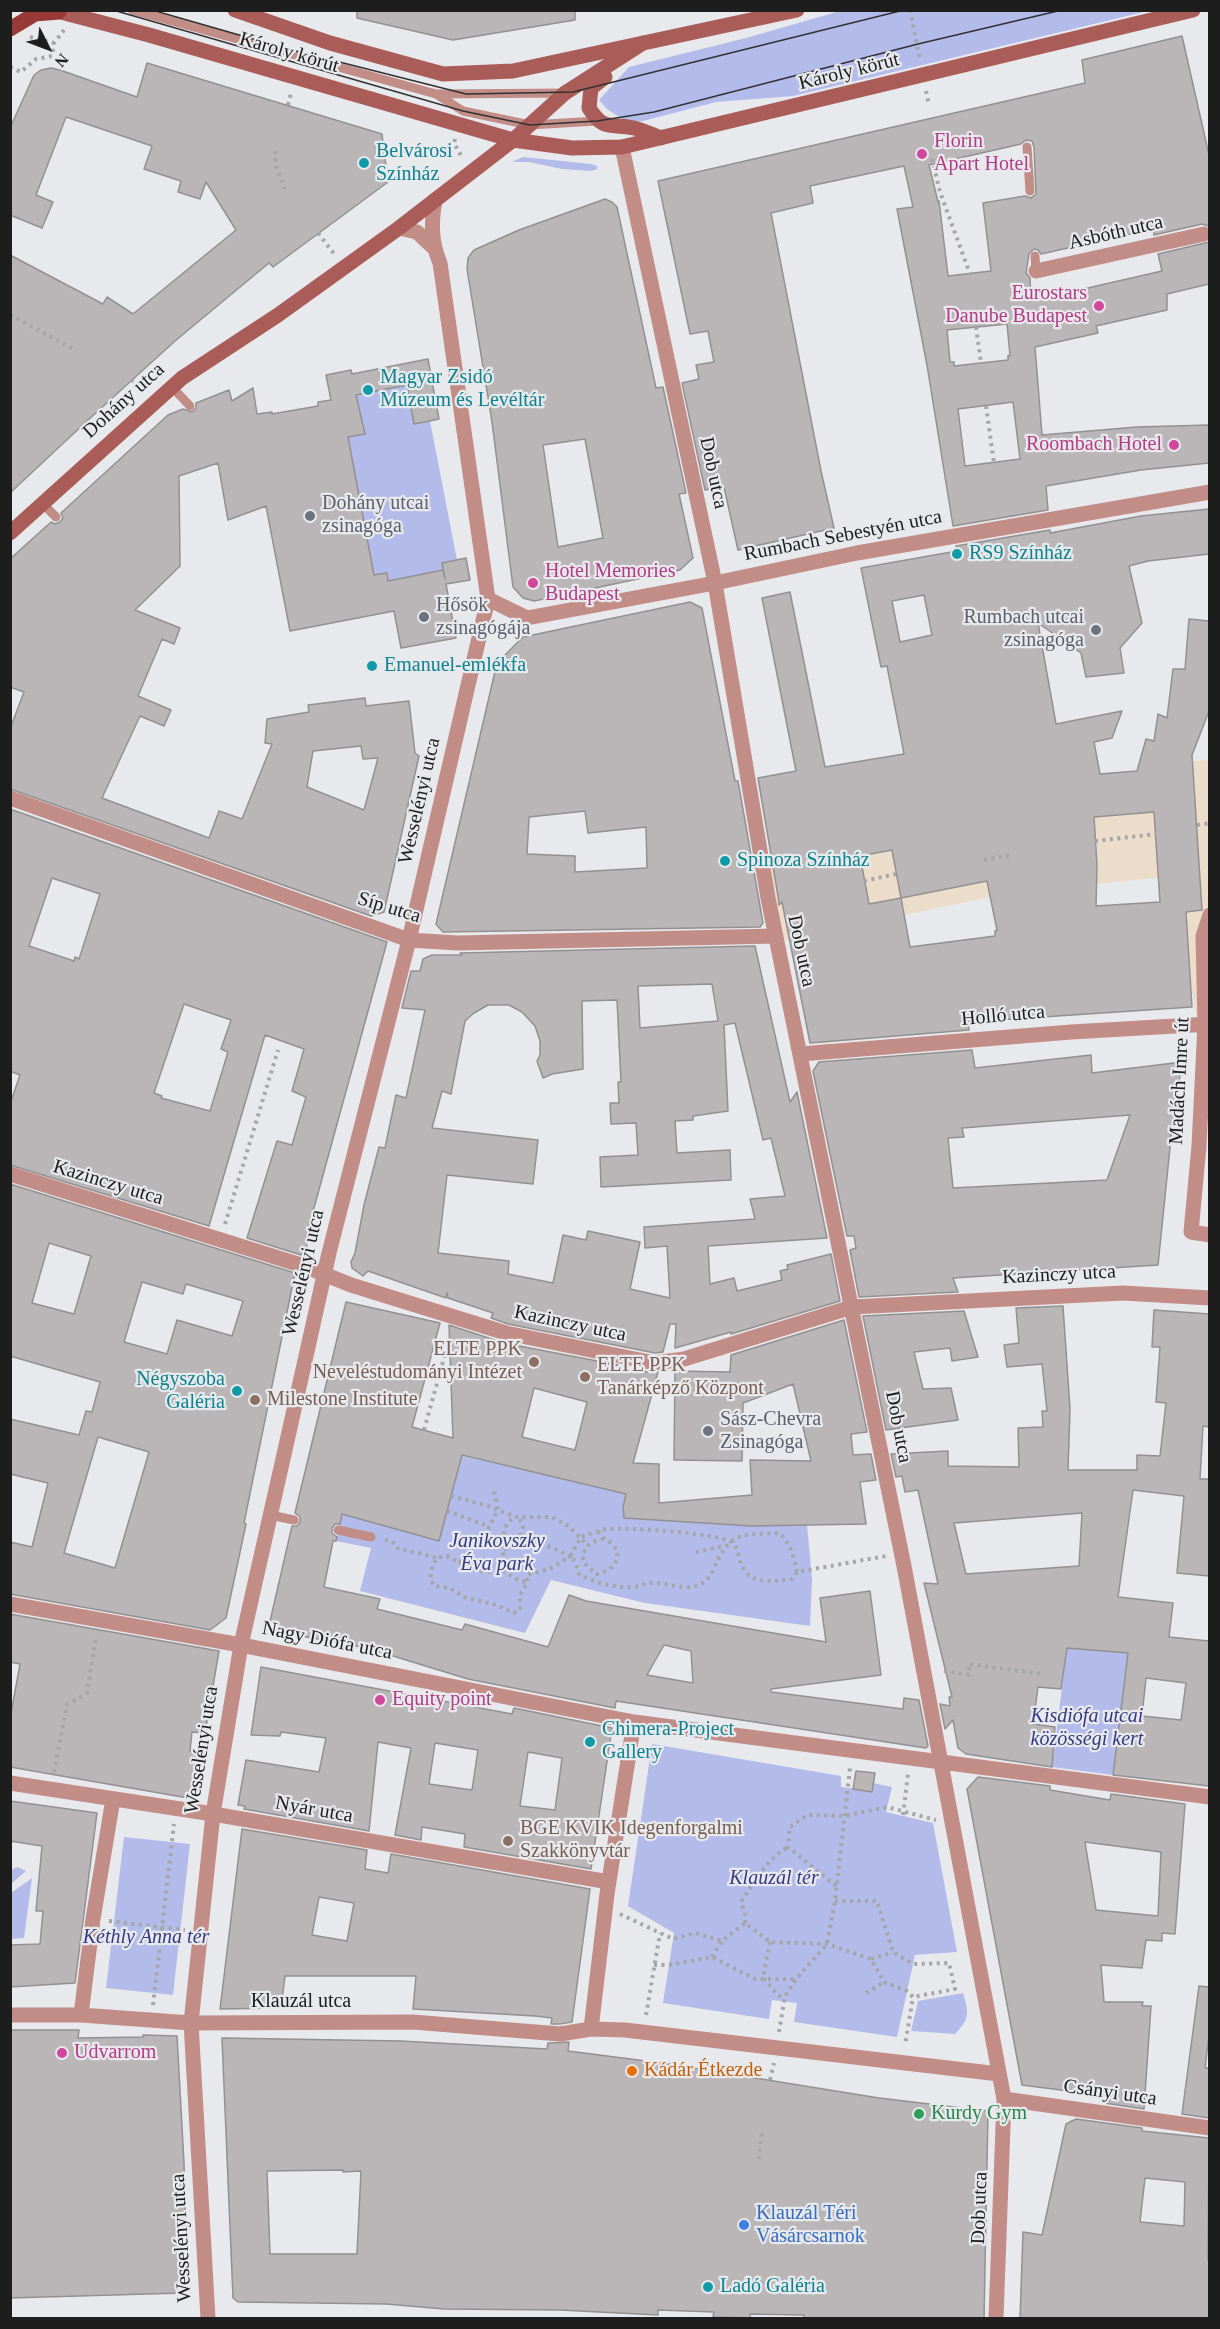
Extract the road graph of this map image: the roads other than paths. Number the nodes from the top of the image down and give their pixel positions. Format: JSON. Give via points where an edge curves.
{"nodes":[{"id":1,"x":132,"y":10,"type":"edge"},
{"id":2,"x":235,"y":10,"type":"edge"},
{"id":3,"x":797,"y":10,"type":"edge"},
{"id":4,"x":1193,"y":10,"type":"edge"},
{"id":5,"x":56,"y":11,"type":"edge"},
{"id":6,"x":10,"y":29,"type":"edge"},
{"id":7,"x":643,"y":43,"type":"junction"},
{"id":8,"x":565,"y":93,"type":"junction"},
{"id":9,"x":436,"y":94,"type":"junction"},
{"id":10,"x":597,"y":121,"type":"junction"},
{"id":11,"x":530,"y":125,"type":"junction"},
{"id":12,"x":663,"y":138,"type":"junction"},
{"id":13,"x":513,"y":140,"type":"junction"},
{"id":14,"x":622,"y":147,"type":"junction"},
{"id":15,"x":1027,"y":147,"type":"dead end"},
{"id":16,"x":1030,"y":191,"type":"dead end"},
{"id":17,"x":435,"y":200,"type":"junction"},
{"id":18,"x":399,"y":228,"type":"junction"},
{"id":19,"x":1204,"y":234,"type":"dead end"},
{"id":20,"x":434,"y":248,"type":"junction"},
{"id":21,"x":1035,"y":256,"type":"dead end"},
{"id":22,"x":1036,"y":272,"type":"joint"},
{"id":23,"x":171,"y":386,"type":"junction"},
{"id":24,"x":190,"y":406,"type":"dead end"},
{"id":25,"x":1209,"y":492,"type":"edge"},
{"id":26,"x":42,"y":503,"type":"junction"},
{"id":27,"x":56,"y":518,"type":"dead end"},
{"id":28,"x":10,"y":533,"type":"edge"},
{"id":29,"x":715,"y":583,"type":"junction"},
{"id":30,"x":488,"y":599,"type":"junction"},
{"id":31,"x":10,"y":798,"type":"edge"},
{"id":32,"x":1209,"y":915,"type":"edge"},
{"id":33,"x":776,"y":936,"type":"junction"},
{"id":34,"x":409,"y":940,"type":"junction"},
{"id":35,"x":1207,"y":1024,"type":"edge"},
{"id":36,"x":800,"y":1054,"type":"junction"},
{"id":37,"x":10,"y":1174,"type":"edge"},
{"id":38,"x":1209,"y":1235,"type":"edge"},
{"id":39,"x":325,"y":1274,"type":"junction"},
{"id":40,"x":1209,"y":1298,"type":"edge"},
{"id":41,"x":852,"y":1307,"type":"junction"},
{"id":42,"x":270,"y":1515,"type":"junction"},
{"id":43,"x":294,"y":1520,"type":"dead end"},
{"id":44,"x":338,"y":1530,"type":"dead end"},
{"id":45,"x":374,"y":1538,"type":"road end"},
{"id":46,"x":10,"y":1604,"type":"edge"},
{"id":47,"x":241,"y":1645,"type":"junction"},
{"id":48,"x":634,"y":1722,"type":"junction"},
{"id":49,"x":940,"y":1763,"type":"junction"},
{"id":50,"x":10,"y":1783,"type":"edge"},
{"id":51,"x":1209,"y":1797,"type":"edge"},
{"id":52,"x":114,"y":1799,"type":"junction"},
{"id":53,"x":213,"y":1814,"type":"junction"},
{"id":54,"x":609,"y":1882,"type":"junction"},
{"id":55,"x":10,"y":2014,"type":"edge"},
{"id":56,"x":81,"y":2015,"type":"junction"},
{"id":57,"x":191,"y":2024,"type":"junction"},
{"id":58,"x":591,"y":2030,"type":"junction"},
{"id":59,"x":999,"y":2074,"type":"junction"},
{"id":60,"x":1004,"y":2099,"type":"junction"},
{"id":61,"x":1209,"y":2128,"type":"edge"},
{"id":62,"x":208,"y":2319,"type":"edge"},
{"id":63,"x":996,"y":2319,"type":"edge"}],
"edges":[{"from":1,"to":9,"type":"lane","name":"Károly körút"},
{"from":2,"to":7,"type":"main road","name":"Károly körút","via":[[330,43],[443,74],[513,71]]},
{"from":3,"to":7,"type":"main road","name":"Károly körút"},
{"from":4,"to":12,"type":"main road","name":"Károly körút"},
{"from":5,"to":6,"type":"main road","via":[[35,14]]},
{"from":5,"to":13,"type":"main road","name":"Károly körút"},
{"from":7,"to":8,"type":"main road","name":"Károly körút"},
{"from":7,"to":10,"type":"main road","via":[[591,88],[589,108]]},
{"from":8,"to":9,"type":"lane","name":"Károly körút"},
{"from":8,"to":11,"type":"main road","name":"Károly körút"},
{"from":9,"to":11,"type":"lane","name":"Károly körút","via":[[463,111]]},
{"from":10,"to":11,"type":"lane","name":"Károly körút"},
{"from":10,"to":12,"type":"main road"},
{"from":11,"to":13,"type":"main road","name":"Károly körút"},
{"from":12,"to":14,"type":"main road","name":"Károly körút"},
{"from":13,"to":14,"type":"main road","name":"Károly körút","via":[[572,148]]},
{"from":13,"to":17,"type":"main road","name":"Dohány utca"},
{"from":14,"to":29,"type":"street","name":"Dob utca"},
{"from":15,"to":16,"type":"lane"},
{"from":17,"to":18,"type":"main road","name":"Dohány utca"},
{"from":17,"to":20,"type":"street","name":"Wesselényi utca"},
{"from":18,"to":20,"type":"street","via":[[417,232]]},
{"from":18,"to":23,"type":"main road","name":"Dohány utca","via":[[365,253],[354,271],[306,306],[278,315]]},
{"from":19,"to":22,"type":"street","name":"Asbóth utca"},
{"from":20,"to":30,"type":"street","name":"Wesselényi utca","via":[[440,263]]},
{"from":21,"to":22,"type":"lane"},
{"from":23,"to":24,"type":"lane"},
{"from":23,"to":26,"type":"main road","name":"Dohány utca"},
{"from":25,"to":29,"type":"street","name":"Rumbach Sebestyén utca","via":[[857,553]]},
{"from":26,"to":27,"type":"lane"},
{"from":26,"to":28,"type":"main road","name":"Dohány utca"},
{"from":29,"to":30,"type":"street","name":"Rumbach Sebestyén utca","via":[[527,618]]},
{"from":29,"to":33,"type":"street","name":"Dob utca"},
{"from":30,"to":34,"type":"street","name":"Wesselényi utca"},
{"from":31,"to":34,"type":"street","name":"Síp utca"},
{"from":32,"to":35,"type":"street","name":"Madách Imre út","via":[[1203,936]]},
{"from":33,"to":34,"type":"street","name":"Síp utca","via":[[458,943]]},
{"from":33,"to":36,"type":"street","name":"Dob utca"},
{"from":34,"to":39,"type":"street","name":"Wesselényi utca"},
{"from":35,"to":36,"type":"street","name":"Holló utca"},
{"from":35,"to":38,"type":"street","name":"Madách Imre út","via":[[1191,1232]]},
{"from":36,"to":41,"type":"street","name":"Dob utca"},
{"from":37,"to":39,"type":"street","name":"Kazinczy utca"},
{"from":39,"to":41,"type":"street","name":"Kazinczy utca","via":[[506,1333],[655,1363],[684,1359]]},
{"from":39,"to":42,"type":"street","name":"Wesselényi utca"},
{"from":40,"to":41,"type":"street","name":"Kazinczy utca","via":[[1123,1293]]},
{"from":41,"to":49,"type":"street","name":"Dob utca"},
{"from":42,"to":43,"type":"lane"},
{"from":42,"to":47,"type":"street","name":"Wesselényi utca"},
{"from":44,"to":45,"type":"lane"},
{"from":46,"to":47,"type":"street","name":"Nagy Diófa utca"},
{"from":47,"to":48,"type":"street","name":"Nagy Diófa utca"},
{"from":47,"to":53,"type":"street","name":"Wesselényi utca"},
{"from":48,"to":49,"type":"street"},
{"from":48,"to":54,"type":"street"},
{"from":49,"to":51,"type":"street"},
{"from":49,"to":59,"type":"street"},
{"from":50,"to":52,"type":"street","name":"Nyár utca"},
{"from":52,"to":53,"type":"street","name":"Nyár utca"},
{"from":52,"to":56,"type":"street"},
{"from":53,"to":54,"type":"street","name":"Nyár utca"},
{"from":53,"to":57,"type":"street","name":"Wesselényi utca"},
{"from":54,"to":58,"type":"street"},
{"from":55,"to":56,"type":"street","name":"Klauzál utca"},
{"from":56,"to":57,"type":"street","name":"Klauzál utca"},
{"from":57,"to":58,"type":"street","name":"Klauzál utca","via":[[413,2022],[560,2034]]},
{"from":57,"to":62,"type":"street","name":"Wesselényi utca"},
{"from":58,"to":59,"type":"street","via":[[625,2030]]},
{"from":59,"to":60,"type":"street"},
{"from":60,"to":61,"type":"street","name":"Csányi utca"},
{"from":60,"to":63,"type":"street","name":"Dob utca"}]}
